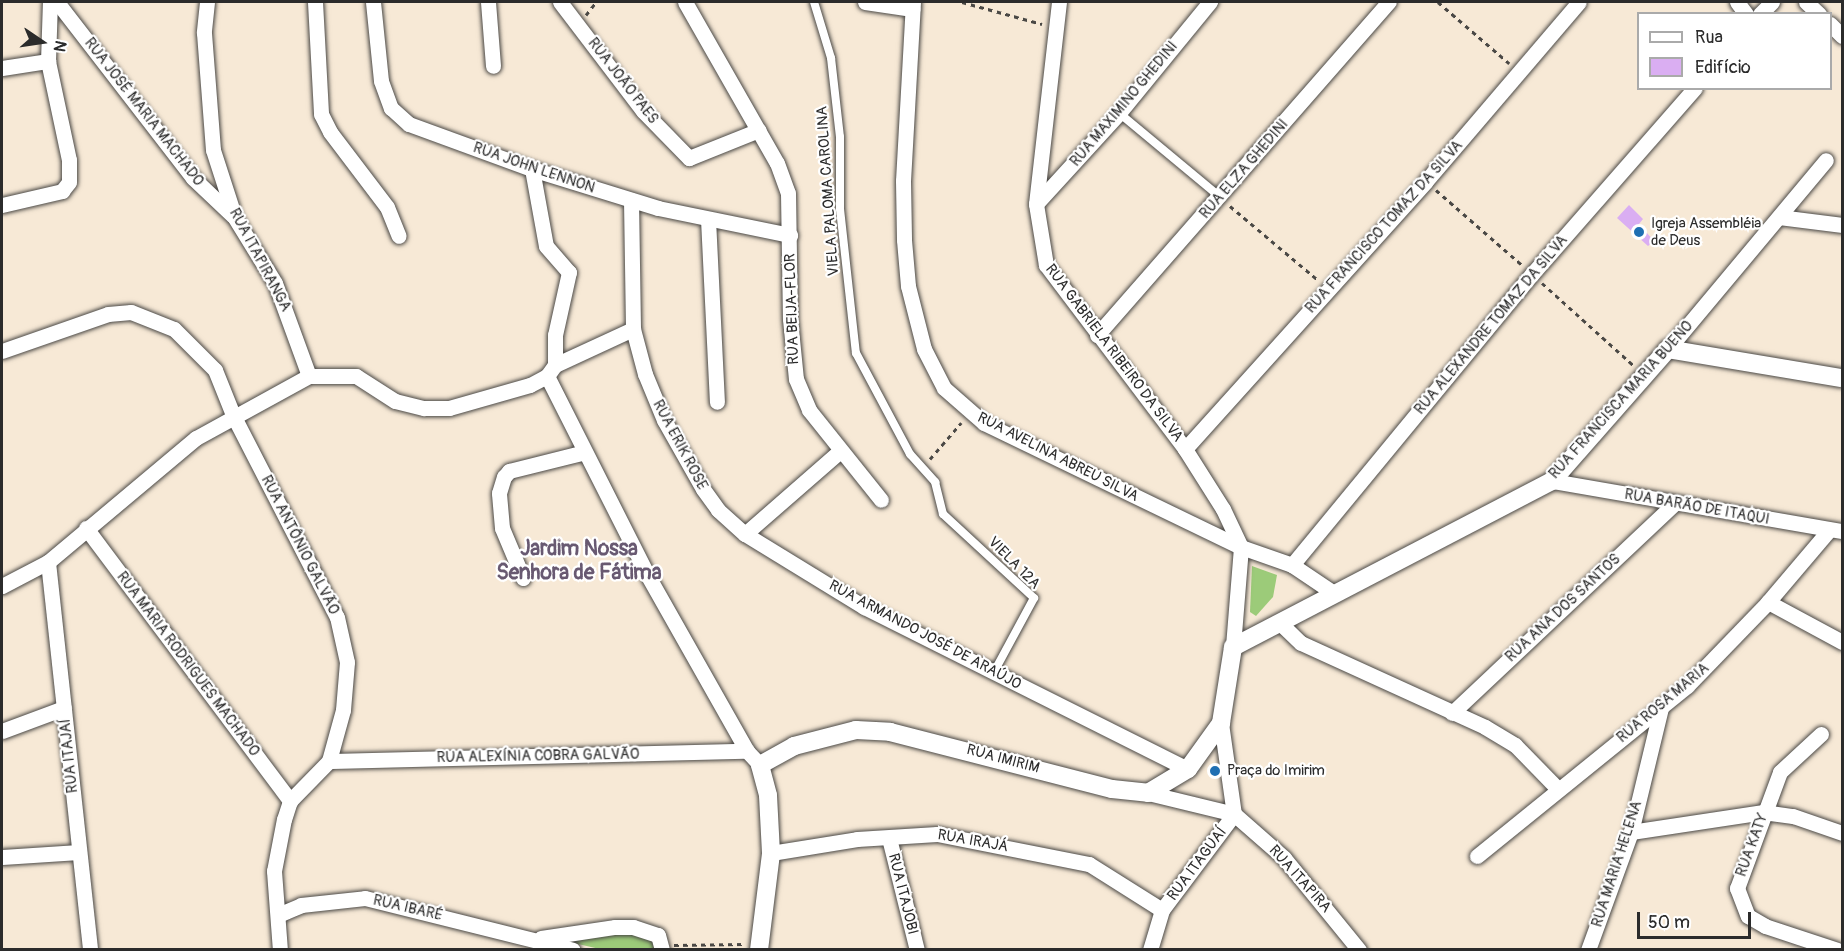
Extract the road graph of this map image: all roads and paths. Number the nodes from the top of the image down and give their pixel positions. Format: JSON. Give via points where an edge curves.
{"nodes":[{"id":1,"x":50,"y":2,"type":"edge"},
{"id":2,"x":57,"y":2,"type":"edge"},
{"id":3,"x":207,"y":2,"type":"edge"},
{"id":4,"x":315,"y":2,"type":"edge"},
{"id":5,"x":373,"y":2,"type":"edge"},
{"id":6,"x":488,"y":2,"type":"edge"},
{"id":7,"x":560,"y":2,"type":"edge"},
{"id":8,"x":685,"y":2,"type":"edge"},
{"id":9,"x":814,"y":2,"type":"edge"},
{"id":10,"x":865,"y":2,"type":"edge"},
{"id":11,"x":962,"y":2,"type":"edge"},
{"id":12,"x":1059,"y":2,"type":"edge"},
{"id":13,"x":1210,"y":2,"type":"edge"},
{"id":14,"x":1389,"y":2,"type":"edge"},
{"id":15,"x":1438,"y":2,"type":"edge"},
{"id":16,"x":1579,"y":2,"type":"edge"},
{"id":17,"x":913,"y":5,"type":"edge"},
{"id":18,"x":1055,"y":27,"type":"junction"},
{"id":19,"x":48,"y":61,"type":"junction"},
{"id":20,"x":493,"y":66,"type":"dead end"},
{"id":21,"x":2,"y":68,"type":"edge"},
{"id":22,"x":1519,"y":72,"type":"junction"},
{"id":23,"x":1693,"y":90,"type":"edge"},
{"id":24,"x":1119,"y":112,"type":"junction"},
{"id":25,"x":759,"y":130,"type":"junction"},
{"id":26,"x":1826,"y":160,"type":"dead end"},
{"id":27,"x":532,"y":169,"type":"junction"},
{"id":28,"x":1426,"y":181,"type":"junction"},
{"id":29,"x":1220,"y":197,"type":"junction"},
{"id":30,"x":631,"y":200,"type":"junction"},
{"id":31,"x":1036,"y":204,"type":"junction"},
{"id":32,"x":2,"y":206,"type":"edge"},
{"id":33,"x":1779,"y":217,"type":"junction"},
{"id":34,"x":235,"y":218,"type":"junction"},
{"id":35,"x":708,"y":219,"type":"junction"},
{"id":36,"x":1842,"y":225,"type":"edge"},
{"id":37,"x":790,"y":235,"type":"junction"},
{"id":38,"x":399,"y":236,"type":"dead end"},
{"id":39,"x":1532,"y":274,"type":"junction"},
{"id":40,"x":1329,"y":289,"type":"junction"},
{"id":41,"x":633,"y":329,"type":"junction"},
{"id":42,"x":1097,"y":335,"type":"junction"},
{"id":43,"x":1668,"y":349,"type":"junction"},
{"id":44,"x":2,"y":351,"type":"edge"},
{"id":45,"x":551,"y":371,"type":"junction"},
{"id":46,"x":1644,"y":374,"type":"junction"},
{"id":47,"x":309,"y":376,"type":"junction"},
{"id":48,"x":1842,"y":378,"type":"edge"},
{"id":49,"x":717,"y":402,"type":"dead end"},
{"id":50,"x":970,"y":413,"type":"junction"},
{"id":51,"x":233,"y":415,"type":"junction"},
{"id":52,"x":1185,"y":450,"type":"junction"},
{"id":53,"x":840,"y":451,"type":"junction"},
{"id":54,"x":585,"y":452,"type":"junction"},
{"id":55,"x":922,"y":468,"type":"junction"},
{"id":56,"x":1552,"y":481,"type":"junction"},
{"id":57,"x":881,"y":500,"type":"dead end"},
{"id":58,"x":1674,"y":504,"type":"junction"},
{"id":59,"x":943,"y":514,"type":"joint"},
{"id":60,"x":86,"y":528,"type":"junction"},
{"id":61,"x":1836,"y":530,"type":"edge"},
{"id":62,"x":745,"y":534,"type":"junction"},
{"id":63,"x":1241,"y":548,"type":"junction"},
{"id":64,"x":48,"y":562,"type":"junction"},
{"id":65,"x":1292,"y":565,"type":"junction"},
{"id":66,"x":523,"y":578,"type":"dead end"},
{"id":67,"x":2,"y":586,"type":"edge"},
{"id":68,"x":1332,"y":592,"type":"junction"},
{"id":69,"x":1768,"y":602,"type":"junction"},
{"id":70,"x":1279,"y":621,"type":"junction"},
{"id":71,"x":1842,"y":642,"type":"edge"},
{"id":72,"x":1233,"y":647,"type":"junction"},
{"id":73,"x":993,"y":672,"type":"junction"},
{"id":74,"x":64,"y":708,"type":"junction"},
{"id":75,"x":1661,"y":708,"type":"junction"},
{"id":76,"x":1452,"y":713,"type":"junction"},
{"id":77,"x":1221,"y":723,"type":"junction"},
{"id":78,"x":2,"y":731,"type":"edge"},
{"id":79,"x":1821,"y":734,"type":"dead end"},
{"id":80,"x":747,"y":751,"type":"junction"},
{"id":81,"x":329,"y":761,"type":"junction"},
{"id":82,"x":760,"y":765,"type":"junction"},
{"id":83,"x":1188,"y":769,"type":"junction"},
{"id":84,"x":1558,"y":789,"type":"junction"},
{"id":85,"x":1148,"y":793,"type":"junction"},
{"id":86,"x":290,"y":801,"type":"junction"},
{"id":87,"x":1763,"y":812,"type":"junction"},
{"id":88,"x":1234,"y":814,"type":"junction"},
{"id":89,"x":1631,"y":832,"type":"junction"},
{"id":90,"x":1842,"y":833,"type":"edge"},
{"id":91,"x":889,"y":838,"type":"junction"},
{"id":92,"x":79,"y":852,"type":"junction"},
{"id":93,"x":771,"y":853,"type":"junction"},
{"id":94,"x":1477,"y":856,"type":"dead end"},
{"id":95,"x":2,"y":857,"type":"edge"},
{"id":96,"x":1162,"y":910,"type":"junction"},
{"id":97,"x":278,"y":915,"type":"junction"},
{"id":98,"x":538,"y":939,"type":"junction"},
{"id":99,"x":663,"y":947,"type":"edge"},
{"id":100,"x":760,"y":947,"type":"edge"},
{"id":101,"x":90,"y":950,"type":"edge"},
{"id":102,"x":280,"y":950,"type":"edge"},
{"id":103,"x":573,"y":950,"type":"edge"},
{"id":104,"x":917,"y":950,"type":"edge"},
{"id":105,"x":1150,"y":950,"type":"edge"},
{"id":106,"x":1359,"y":950,"type":"edge"},
{"id":107,"x":1588,"y":950,"type":"edge"},
{"id":108,"x":1837,"y":950,"type":"edge"}],
"edges":[{"from":1,"to":19,"type":"street"},
{"from":2,"to":34,"type":"street","name":"RUA JOSÉ MARIA MACHADO","via":[[193,178]]},
{"from":3,"to":34,"type":"street","name":"RUA ITAPIRANGA","via":[[208,114],[213,150]]},
{"from":4,"to":38,"type":"street","via":[[321,114],[330,132],[387,207]]},
{"from":5,"to":27,"type":"street","name":"RUA JOHN LENNON","via":[[381,81],[391,108],[400,119]]},
{"from":6,"to":20,"type":"street"},
{"from":7,"to":25,"type":"street","name":"RUA JOÃO PAES","via":[[643,111],[689,158]]},
{"from":8,"to":25,"type":"street","name":"RUA BEIJA-FLOR"},
{"from":9,"to":55,"type":"lane","name":"VIELA PALOMA CAROLINA","via":[[831,58],[840,137],[840,209],[856,353],[910,454]]},
{"from":10,"to":17,"type":"street"},
{"from":11,"to":18,"type":"path"},
{"from":12,"to":18,"type":"street","name":"RUA GABRIELA RIBEIRO DA SILVA"},
{"from":13,"to":24,"type":"street","name":"RUA MAXIMINO GHEDINI"},
{"from":14,"to":29,"type":"street","name":"RUA ELZA GHEDINI"},
{"from":15,"to":22,"type":"path"},
{"from":16,"to":22,"type":"street","name":"RUA FRANCISCO TOMAZ DA SILVA"},
{"from":17,"to":50,"type":"street","name":"RUA AVELINA ABREU SILVA","via":[[903,181],[908,286],[924,349],[944,388]]},
{"from":18,"to":31,"type":"street","name":"RUA GABRIELA RIBEIRO DA SILVA"},
{"from":19,"to":21,"type":"street"},
{"from":19,"to":32,"type":"street","via":[[69,160],[69,182],[62,191]]},
{"from":22,"to":28,"type":"street","name":"RUA FRANCISCO TOMAZ DA SILVA"},
{"from":23,"to":39,"type":"street","name":"RUA ALEXANDRE TOMAZ DA SILVA"},
{"from":24,"to":29,"type":"lane"},
{"from":24,"to":31,"type":"street","name":"RUA MAXIMINO GHEDINI"},
{"from":25,"to":37,"type":"street","name":"RUA BEIJA-FLOR","via":[[788,193]]},
{"from":26,"to":33,"type":"street","name":"RUA FRANCISCA MARIA BUENO"},
{"from":27,"to":30,"type":"street","name":"RUA JOHN LENNON"},
{"from":27,"to":45,"type":"street","via":[[546,246],[569,272]]},
{"from":28,"to":39,"type":"path"},
{"from":28,"to":40,"type":"street","name":"RUA FRANCISCO TOMAZ DA SILVA"},
{"from":29,"to":40,"type":"path"},
{"from":29,"to":42,"type":"street","name":"RUA ELZA GHEDINI"},
{"from":30,"to":35,"type":"street","name":"RUA JOHN LENNON"},
{"from":30,"to":41,"type":"street","name":"RUA ERIK ROSE"},
{"from":31,"to":42,"type":"street","name":"RUA GABRIELA RIBEIRO DA SILVA","via":[[1046,265]]},
{"from":33,"to":36,"type":"street"},
{"from":33,"to":43,"type":"street","name":"RUA FRANCISCA MARIA BUENO"},
{"from":34,"to":47,"type":"street","name":"RUA ITAPIRANGA","via":[[275,283]]},
{"from":35,"to":37,"type":"street","name":"RUA JOHN LENNON"},
{"from":35,"to":49,"type":"street"},
{"from":37,"to":53,"type":"street","name":"RUA BEIJA-FLOR","via":[[790,319],[796,379],[809,410]]},
{"from":39,"to":46,"type":"path"},
{"from":39,"to":65,"type":"street","name":"RUA ALEXANDRE TOMAZ DA SILVA"},
{"from":40,"to":52,"type":"street","name":"RUA FRANCISCO TOMAZ DA SILVA"},
{"from":41,"to":45,"type":"street"},
{"from":41,"to":62,"type":"street","name":"RUA ERIK ROSE","via":[[645,374],[669,430],[718,510]]},
{"from":42,"to":52,"type":"street","name":"RUA GABRIELA RIBEIRO DA SILVA"},
{"from":43,"to":46,"type":"street","name":"RUA FRANCISCA MARIA BUENO"},
{"from":43,"to":48,"type":"street"},
{"from":44,"to":51,"type":"street","name":"RUA ANTÔNIO GALVÃO","via":[[108,314],[131,312],[174,328],[215,370]]},
{"from":45,"to":47,"type":"street","via":[[467,405],[436,410],[395,401],[356,376]]},
{"from":45,"to":54,"type":"street"},
{"from":46,"to":56,"type":"street","name":"RUA FRANCISCA MARIA BUENO"},
{"from":47,"to":51,"type":"street"},
{"from":50,"to":55,"type":"path"},
{"from":50,"to":63,"type":"street","name":"RUA AVELINA ABREU SILVA","via":[[1004,434]]},
{"from":51,"to":60,"type":"street","via":[[161,465]]},
{"from":51,"to":81,"type":"street","name":"RUA ANTÔNIO GALVÃO","via":[[337,617],[348,662],[347,685]]},
{"from":52,"to":63,"type":"street","name":"RUA GABRIELA RIBEIRO DA SILVA","via":[[1219,503]]},
{"from":53,"to":57,"type":"street","name":"RUA BEIJA-FLOR"},
{"from":53,"to":62,"type":"street"},
{"from":54,"to":66,"type":"street","via":[[509,471],[504,477],[500,494],[502,528]]},
{"from":54,"to":80,"type":"street","via":[[648,576]]},
{"from":55,"to":59,"type":"lane","name":"VIELA PALOMA CAROLINA","via":[[935,482]]},
{"from":56,"to":58,"type":"street","name":"RUA BARÃO DE ITAQUI"},
{"from":56,"to":68,"type":"street","name":"RUA FRANCISCA MARIA BUENO"},
{"from":58,"to":61,"type":"street","name":"RUA BARÃO DE ITAQUI"},
{"from":58,"to":76,"type":"street","name":"RUA ANA DOS SANTOS"},
{"from":59,"to":73,"type":"lane","name":"VIELA 12A","via":[[1034,598]]},
{"from":60,"to":64,"type":"street"},
{"from":60,"to":86,"type":"street","name":"RUA MARIA RODRIGUES MACHADO"},
{"from":61,"to":69,"type":"street","name":"RUA ROSA MARIA"},
{"from":62,"to":73,"type":"street","name":"RUA ARMANDO JOSÉ DE ARAÚJO","via":[[864,607]]},
{"from":63,"to":65,"type":"street","name":"RUA AVELINA ABREU SILVA"},
{"from":63,"to":72,"type":"street"},
{"from":64,"to":67,"type":"street"},
{"from":64,"to":74,"type":"street","name":"RUA ITAJAÍ"},
{"from":65,"to":68,"type":"street","name":"RUA AVELINA ABREU SILVA"},
{"from":68,"to":70,"type":"street","name":"RUA FRANCISCA MARIA BUENO"},
{"from":69,"to":71,"type":"street"},
{"from":69,"to":75,"type":"street","name":"RUA ROSA MARIA"},
{"from":70,"to":72,"type":"street","name":"RUA FRANCISCA MARIA BUENO"},
{"from":70,"to":76,"type":"street","via":[[1301,643]]},
{"from":72,"to":77,"type":"street"},
{"from":73,"to":83,"type":"street","name":"RUA ARMANDO JOSÉ DE ARAÚJO"},
{"from":74,"to":78,"type":"street"},
{"from":74,"to":92,"type":"street","name":"RUA ITAJAÍ"},
{"from":75,"to":84,"type":"street","name":"RUA ROSA MARIA"},
{"from":75,"to":89,"type":"street","name":"RUA MARIA HELENA"},
{"from":76,"to":84,"type":"street","via":[[1485,726],[1515,746]]},
{"from":77,"to":83,"type":"street"},
{"from":77,"to":88,"type":"street"},
{"from":79,"to":87,"type":"street","name":"RUA KATY","via":[[1780,772]]},
{"from":80,"to":81,"type":"street","name":"RUA ALEXÍNIA COBRA GALVÃO"},
{"from":80,"to":82,"type":"street"},
{"from":81,"to":86,"type":"street"},
{"from":82,"to":85,"type":"street","name":"RUA IMIRIM","via":[[794,746],[827,736],[856,730],[890,732],[1112,789]]},
{"from":82,"to":93,"type":"street","via":[[768,795]]},
{"from":83,"to":85,"type":"street"},
{"from":84,"to":94,"type":"street","name":"RUA ROSA MARIA"},
{"from":85,"to":88,"type":"street","name":"RUA ITAPIRA"},
{"from":86,"to":97,"type":"street","via":[[274,871]]},
{"from":87,"to":89,"type":"street"},
{"from":87,"to":90,"type":"street","via":[[1793,816]]},
{"from":87,"to":108,"type":"street","name":"RUA KATY","via":[[1738,878],[1740,902],[1748,916],[1765,926]]},
{"from":88,"to":96,"type":"street","name":"RUA ITAGUAÍ"},
{"from":88,"to":106,"type":"street","name":"RUA ITAPIRA","via":[[1284,858]]},
{"from":89,"to":107,"type":"street","name":"RUA MARIA HELENA"},
{"from":91,"to":93,"type":"street","name":"RUA IRAJÁ"},
{"from":91,"to":96,"type":"street","name":"RUA IRAJÁ","via":[[937,834],[1089,864]]},
{"from":91,"to":104,"type":"street","name":"RUA ITAJOBI"},
{"from":92,"to":95,"type":"street"},
{"from":92,"to":101,"type":"street","name":"RUA ITAJAÍ"},
{"from":93,"to":100,"type":"street"},
{"from":96,"to":105,"type":"street","name":"RUA ITAGUAÍ"},
{"from":97,"to":98,"type":"street","name":"RUA IBARÉ","via":[[312,903],[365,898]]},
{"from":97,"to":102,"type":"street"},
{"from":98,"to":99,"type":"street","name":"RUA IBARÉ","via":[[633,927],[658,935]]},
{"from":98,"to":103,"type":"street","name":"RUA IBARÉ"},
{"from":99,"to":100,"type":"path"}]}
